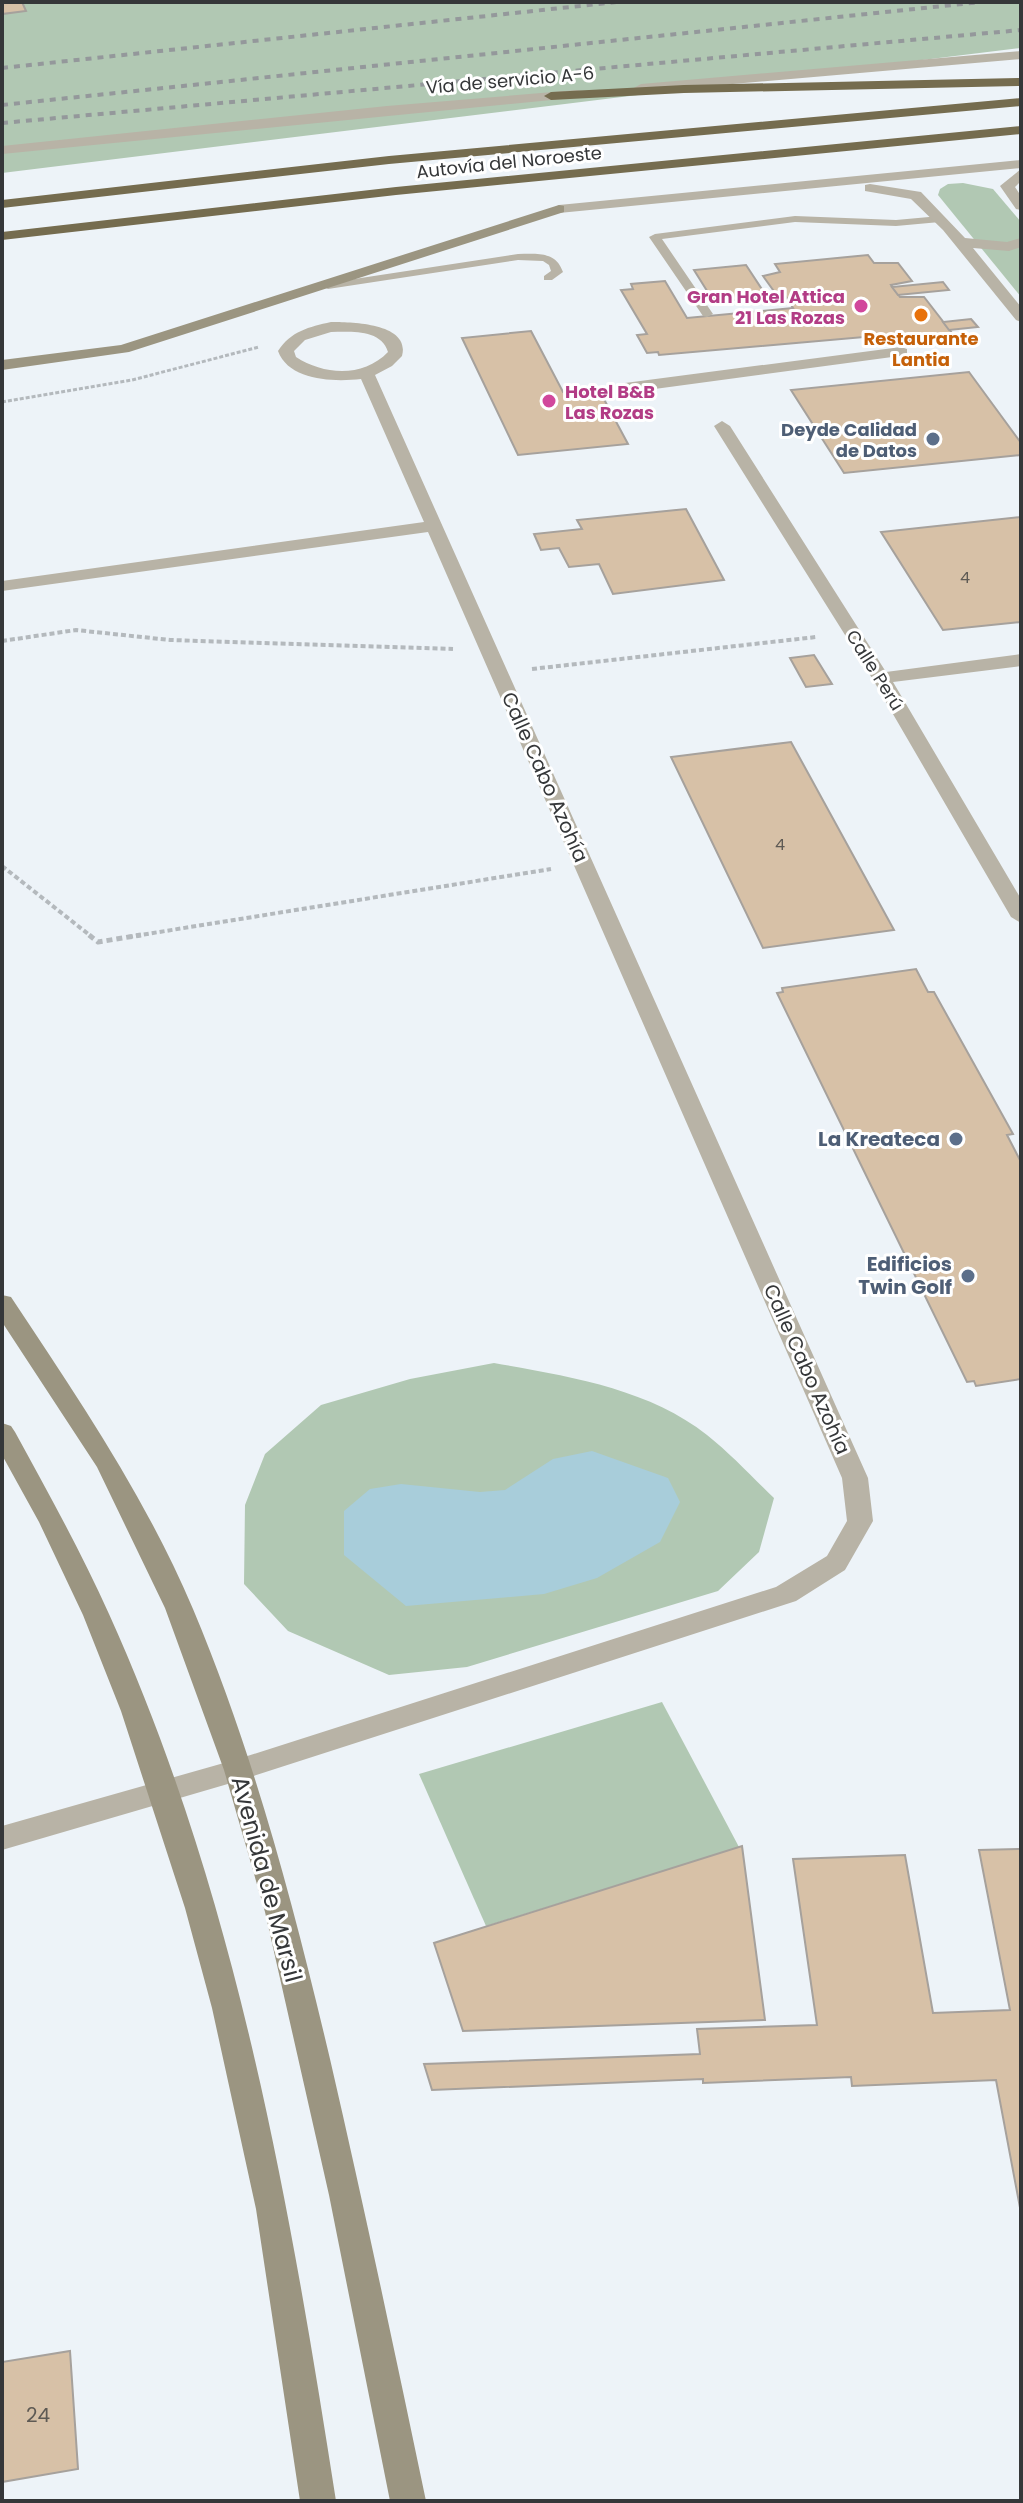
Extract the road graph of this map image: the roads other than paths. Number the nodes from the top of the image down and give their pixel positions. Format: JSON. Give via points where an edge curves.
{"nodes":[{"id":1,"x":1021,"y":55,"type":"edge"},
{"id":2,"x":1021,"y":82,"type":"edge"},
{"id":3,"x":551,"y":96,"type":"junction"},
{"id":4,"x":1021,"y":102,"type":"edge"},
{"id":5,"x":1021,"y":130,"type":"edge"},
{"id":6,"x":2,"y":150,"type":"edge"},
{"id":7,"x":1021,"y":164,"type":"edge"},
{"id":8,"x":1021,"y":173,"type":"edge"},
{"id":9,"x":747,"y":190,"type":"junction"},
{"id":10,"x":2,"y":204,"type":"edge"},
{"id":11,"x":1021,"y":206,"type":"edge"},
{"id":12,"x":940,"y":219,"type":"junction"},
{"id":13,"x":2,"y":236,"type":"edge"},
{"id":14,"x":961,"y":242,"type":"junction"},
{"id":15,"x":1021,"y":242,"type":"edge"},
{"id":16,"x":1003,"y":265,"type":"edge"},
{"id":17,"x":548,"y":278,"type":"dead end"},
{"id":18,"x":328,"y":286,"type":"junction"},
{"id":19,"x":707,"y":314,"type":"dead end"},
{"id":20,"x":1021,"y":317,"type":"edge"},
{"id":21,"x":901,"y":352,"type":"dead end"},
{"id":22,"x":77,"y":355,"type":"junction"},
{"id":23,"x":2,"y":357,"type":"edge"},
{"id":24,"x":2,"y":365,"type":"edge"},
{"id":25,"x":366,"y":372,"type":"junction"},
{"id":26,"x":625,"y":388,"type":"dead end"},
{"id":27,"x":722,"y":426,"type":"dead end"},
{"id":28,"x":434,"y":526,"type":"junction"},
{"id":29,"x":2,"y":586,"type":"edge"},
{"id":30,"x":1021,"y":660,"type":"edge"},
{"id":31,"x":881,"y":678,"type":"junction"},
{"id":32,"x":1021,"y":917,"type":"edge"},
{"id":33,"x":2,"y":1303,"type":"edge"},
{"id":34,"x":2,"y":1432,"type":"edge"},
{"id":35,"x":238,"y":1770,"type":"junction"},
{"id":36,"x":163,"y":1791,"type":"junction"},
{"id":37,"x":2,"y":1838,"type":"edge"},
{"id":38,"x":318,"y":2501,"type":"edge"},
{"id":39,"x":408,"y":2501,"type":"edge"}],
"edges":[{"from":1,"to":3,"type":"street","name":"Vía de servicio A-6"},
{"from":2,"to":3,"type":"highway"},
{"from":3,"to":6,"type":"street","name":"Vía de servicio A-6"},
{"from":4,"to":10,"type":"highway","name":"Autovía del Noroeste","via":[[405,159]]},
{"from":5,"to":13,"type":"highway","name":"Autovía del Noroeste"},
{"from":7,"to":9,"type":"street"},
{"from":8,"to":11,"type":"street","via":[[1007,186]]},
{"from":9,"to":12,"type":"street","via":[[875,187],[916,195]]},
{"from":9,"to":18,"type":"street","via":[[559,209]]},
{"from":12,"to":14,"type":"street"},
{"from":12,"to":19,"type":"lane","via":[[795,219],[655,237]]},
{"from":14,"to":15,"type":"street","via":[[1009,247]]},
{"from":14,"to":16,"type":"street"},
{"from":16,"to":20,"type":"street"},
{"from":17,"to":18,"type":"lane","via":[[557,272],[554,263],[518,257]]},
{"from":18,"to":22,"type":"street","via":[[137,346]]},
{"from":21,"to":26,"type":"street"},
{"from":22,"to":23,"type":"street"},
{"from":22,"to":24,"type":"street"},
{"from":25,"to":25,"type":"street","via":[[396,353],[390,339],[365,329],[315,330],[286,351],[289,359],[311,372]]},
{"from":25,"to":28,"type":"street","name":"Calle Cabo Azohía"},
{"from":27,"to":31,"type":"street","name":"Calle Perú"},
{"from":28,"to":29,"type":"street"},
{"from":28,"to":35,"type":"street","name":"Calle Cabo Azohía","via":[[855,1478],[860,1521],[836,1563],[786,1594]]},
{"from":30,"to":31,"type":"street"},
{"from":31,"to":32,"type":"street","name":"Calle Perú"},
{"from":33,"to":35,"type":"street","name":"Avenida de Marsil","via":[[108,1464],[179,1608]]},
{"from":34,"to":36,"type":"street","via":[[104,1631]]},
{"from":35,"to":36,"type":"street","name":"Calle Cabo Azohía"},
{"from":35,"to":39,"type":"street","name":"Avenida de Marsil","via":[[280,1912]]},
{"from":36,"to":37,"type":"street","name":"Calle Cabo Azohía"},
{"from":36,"to":38,"type":"street","via":[[208,1931],[272,2210]]}]}
